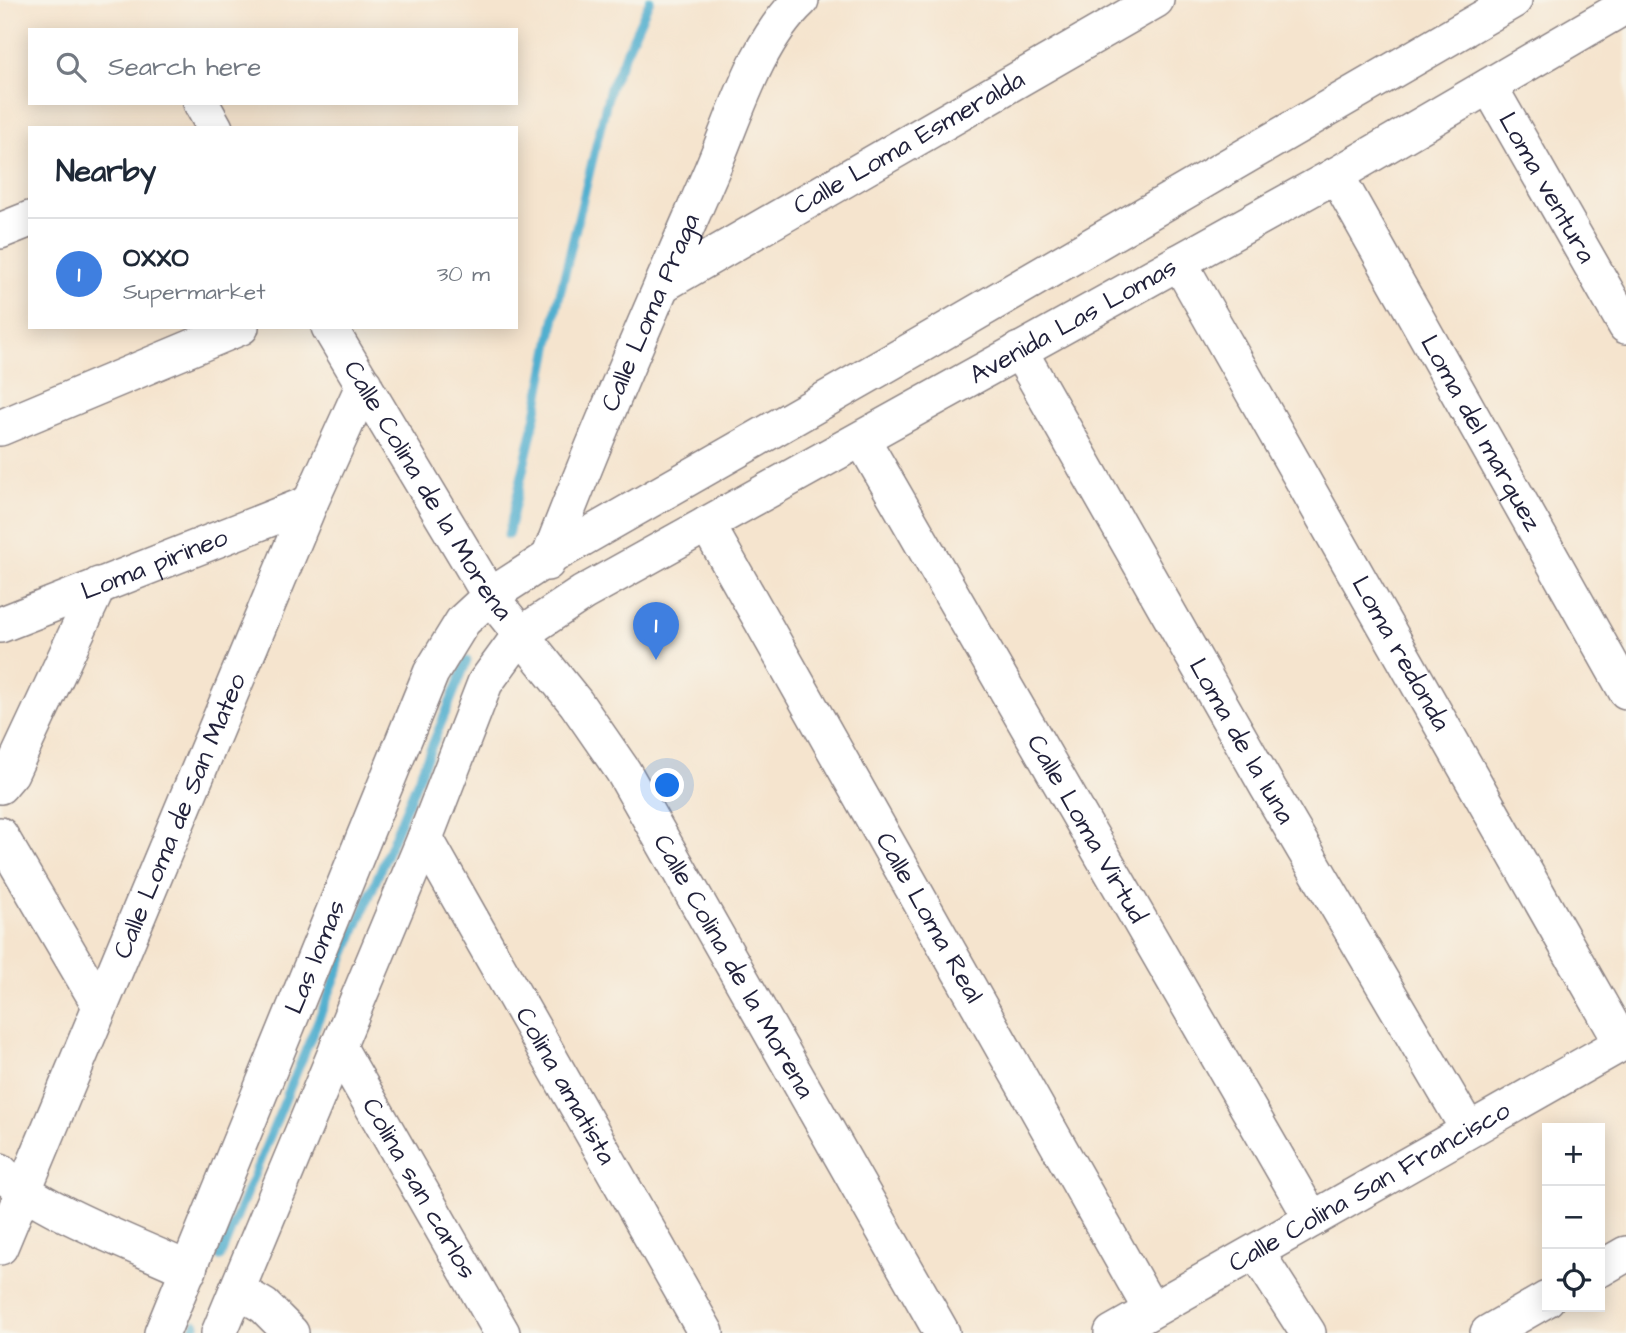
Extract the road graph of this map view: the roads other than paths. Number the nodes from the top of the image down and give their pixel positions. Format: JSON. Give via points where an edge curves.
{"nodes":[{"id":1,"x":801,"y":0,"type":"edge"},
{"id":2,"x":1156,"y":0,"type":"edge"},
{"id":3,"x":1514,"y":0,"type":"edge"},
{"id":4,"x":1626,"y":6,"type":"edge"},
{"id":5,"x":1489,"y":86,"type":"junction"},
{"id":6,"x":202,"y":105,"type":"edge"},
{"id":7,"x":214,"y":126,"type":"edge"},
{"id":8,"x":1336,"y":175,"type":"junction"},
{"id":9,"x":28,"y":220,"type":"edge"},
{"id":10,"x":0,"y":231,"type":"edge"},
{"id":11,"x":1179,"y":262,"type":"junction"},
{"id":12,"x":662,"y":285,"type":"junction"},
{"id":13,"x":1626,"y":326,"type":"edge"},
{"id":14,"x":236,"y":329,"type":"edge"},
{"id":15,"x":330,"y":329,"type":"edge"},
{"id":16,"x":1019,"y":350,"type":"junction"},
{"id":17,"x":363,"y":384,"type":"junction"},
{"id":18,"x":0,"y":428,"type":"edge"},
{"id":19,"x":862,"y":439,"type":"junction"},
{"id":20,"x":310,"y":503,"type":"junction"},
{"id":21,"x":707,"y":524,"type":"junction"},
{"id":22,"x":550,"y":557,"type":"junction"},
{"id":23,"x":99,"y":585,"type":"junction"},
{"id":24,"x":490,"y":596,"type":"junction"},
{"id":25,"x":0,"y":625,"type":"edge"},
{"id":26,"x":520,"y":635,"type":"junction"},
{"id":27,"x":1626,"y":691,"type":"edge"},
{"id":28,"x":0,"y":786,"type":"edge"},
{"id":29,"x":0,"y":835,"type":"edge"},
{"id":30,"x":425,"y":838,"type":"junction"},
{"id":31,"x":99,"y":1004,"type":"junction"},
{"id":32,"x":1624,"y":1042,"type":"edge"},
{"id":33,"x":338,"y":1046,"type":"junction"},
{"id":34,"x":1468,"y":1129,"type":"junction"},
{"id":35,"x":12,"y":1181,"type":"edge"},
{"id":36,"x":1312,"y":1219,"type":"junction"},
{"id":37,"x":0,"y":1247,"type":"edge"},
{"id":38,"x":1256,"y":1252,"type":"junction"},
{"id":39,"x":1626,"y":1254,"type":"edge"},
{"id":40,"x":1605,"y":1266,"type":"edge"},
{"id":41,"x":190,"y":1270,"type":"junction"},
{"id":42,"x":237,"y":1290,"type":"junction"},
{"id":43,"x":1542,"y":1302,"type":"edge"},
{"id":44,"x":1151,"y":1310,"type":"junction"},
{"id":45,"x":163,"y":1333,"type":"edge"},
{"id":46,"x":219,"y":1333,"type":"edge"},
{"id":47,"x":291,"y":1333,"type":"edge"},
{"id":48,"x":502,"y":1333,"type":"edge"},
{"id":49,"x":706,"y":1333,"type":"edge"},
{"id":50,"x":942,"y":1333,"type":"edge"},
{"id":51,"x":1112,"y":1333,"type":"edge"},
{"id":52,"x":1308,"y":1333,"type":"edge"},
{"id":53,"x":1488,"y":1333,"type":"edge"}],
"edges":[{"from":1,"to":12,"type":"street","name":"Calle Loma Praga","via":[[775,32],[755,70]]},
{"from":2,"to":12,"type":"street","name":"Calle Loma Esmeralda"},
{"from":3,"to":22,"type":"street","name":"Avenida Las Lomas"},
{"from":4,"to":5,"type":"street","name":"Avenida Las Lomas"},
{"from":5,"to":8,"type":"street","name":"Avenida Las Lomas"},
{"from":5,"to":13,"type":"street","name":"Loma ventura"},
{"from":6,"to":7,"type":"street"},
{"from":8,"to":11,"type":"street","name":"Avenida Las Lomas"},
{"from":8,"to":27,"type":"street","name":"Loma del marquez"},
{"from":9,"to":10,"type":"street"},
{"from":11,"to":16,"type":"street","name":"Avenida Las Lomas"},
{"from":11,"to":32,"type":"street","name":"Loma redonda"},
{"from":12,"to":22,"type":"street","name":"Calle Loma Praga"},
{"from":14,"to":18,"type":"street"},
{"from":15,"to":17,"type":"street","name":"Calle Colina de la Morena"},
{"from":16,"to":19,"type":"street","name":"Avenida Las Lomas"},
{"from":16,"to":34,"type":"street","name":"Loma de la luna"},
{"from":17,"to":20,"type":"street","name":"Calle Loma de San Mateo"},
{"from":17,"to":24,"type":"street","name":"Calle Colina de la Morena"},
{"from":19,"to":21,"type":"street","name":"Avenida Las Lomas"},
{"from":19,"to":36,"type":"street","name":"Calle Loma Virtud"},
{"from":20,"to":23,"type":"street","name":"Loma pirineo"},
{"from":20,"to":31,"type":"street","name":"Calle Loma de San Mateo"},
{"from":21,"to":26,"type":"street","name":"Avenida Las Lomas","via":[[583,593]]},
{"from":21,"to":44,"type":"street","name":"Calle Loma Real"},
{"from":22,"to":24,"type":"street","name":"Avenida Las Lomas"},
{"from":22,"to":26,"type":"street","name":"Calle Loma Praga"},
{"from":23,"to":25,"type":"street","name":"Loma pirineo"},
{"from":23,"to":28,"type":"street","via":[[11,773]]},
{"from":24,"to":26,"type":"street","name":"Calle Colina de la Morena"},
{"from":24,"to":41,"type":"street","name":"Las lomas","via":[[463,621],[431,673]]},
{"from":26,"to":30,"type":"street","name":"Las lomas","via":[[485,683]]},
{"from":26,"to":50,"type":"street","name":"Calle Colina de la Morena","via":[[576,703],[623,771]]},
{"from":29,"to":31,"type":"street"},
{"from":30,"to":33,"type":"street","name":"Las lomas"},
{"from":30,"to":49,"type":"street","name":"Colina amatista"},
{"from":31,"to":35,"type":"street","name":"Calle Loma de San Mateo"},
{"from":32,"to":34,"type":"street","name":"Calle Colina San Francisco"},
{"from":33,"to":42,"type":"street","name":"Las lomas"},
{"from":33,"to":48,"type":"street","name":"Colina san carlos"},
{"from":34,"to":36,"type":"street","name":"Calle Colina San Francisco"},
{"from":35,"to":37,"type":"street","name":"Calle Loma de San Mateo"},
{"from":35,"to":41,"type":"street"},
{"from":36,"to":38,"type":"street","name":"Calle Colina San Francisco"},
{"from":38,"to":44,"type":"street","name":"Calle Colina San Francisco"},
{"from":38,"to":52,"type":"street"},
{"from":39,"to":40,"type":"street"},
{"from":41,"to":45,"type":"street","name":"Las lomas"},
{"from":42,"to":46,"type":"street","name":"Las lomas"},
{"from":42,"to":47,"type":"street","via":[[264,1306]]},
{"from":43,"to":53,"type":"street"},
{"from":44,"to":51,"type":"street","name":"Calle Colina San Francisco"}]}
